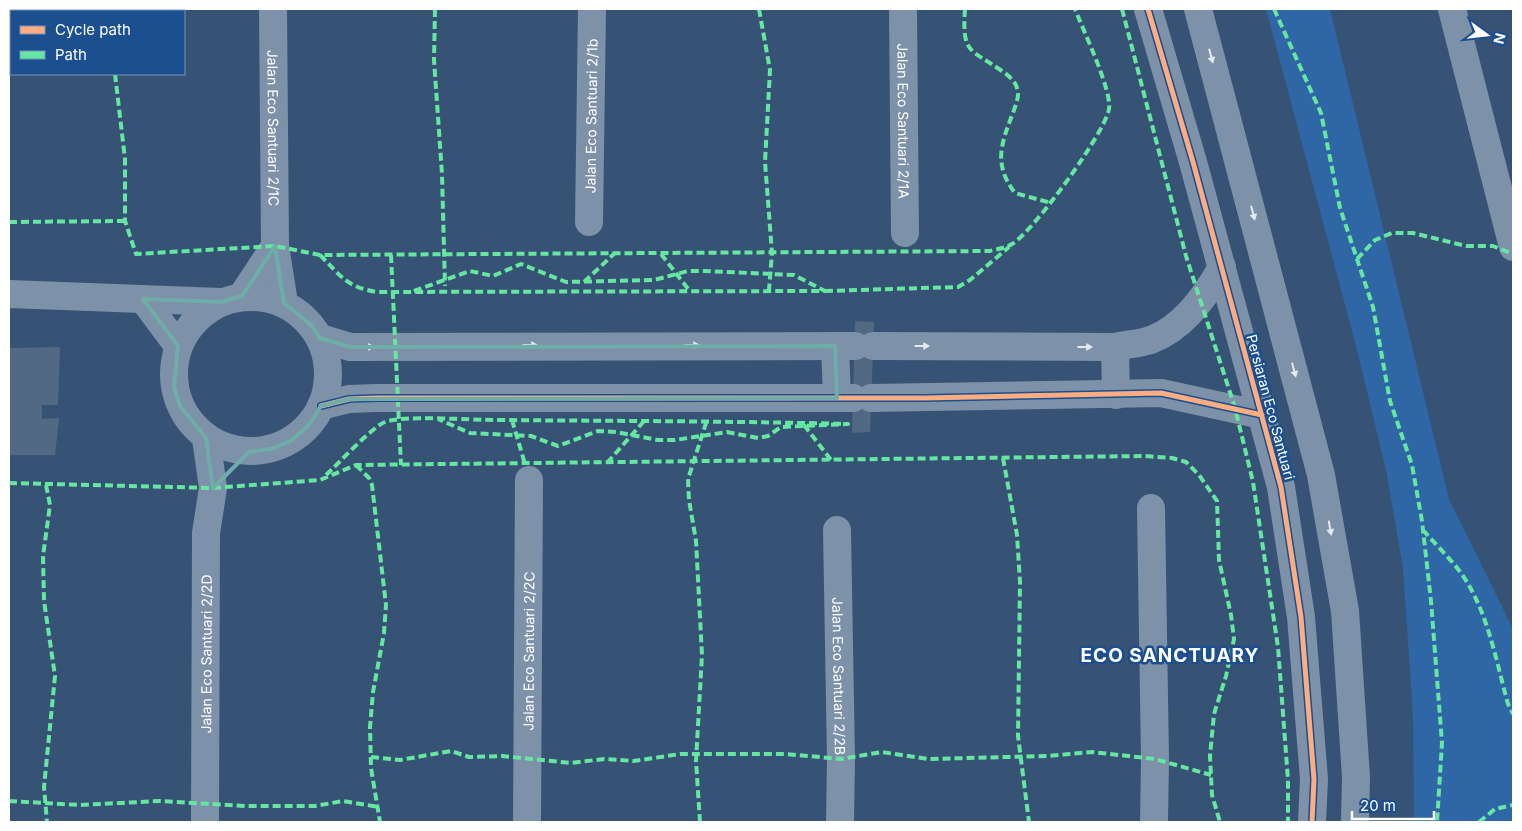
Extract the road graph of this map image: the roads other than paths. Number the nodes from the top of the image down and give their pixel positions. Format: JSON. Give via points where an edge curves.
{"nodes":[{"id":1,"x":273,"y":9,"type":"edge"},
{"id":2,"x":592,"y":9,"type":"edge"},
{"id":3,"x":903,"y":9,"type":"edge"},
{"id":4,"x":1148,"y":9,"type":"edge"},
{"id":5,"x":1198,"y":9,"type":"edge"},
{"id":6,"x":1452,"y":9,"type":"edge"},
{"id":7,"x":589,"y":222,"type":"dead end"},
{"id":8,"x":905,"y":234,"type":"dead end"},
{"id":9,"x":275,"y":246,"type":"junction"},
{"id":10,"x":1513,"y":247,"type":"edge"},
{"id":11,"x":1222,"y":267,"type":"junction"},
{"id":12,"x":9,"y":294,"type":"edge"},
{"id":13,"x":143,"y":299,"type":"junction"},
{"id":14,"x":232,"y":299,"type":"junction"},
{"id":15,"x":284,"y":303,"type":"junction"},
{"id":16,"x":320,"y":338,"type":"junction"},
{"id":17,"x":178,"y":346,"type":"junction"},
{"id":18,"x":854,"y":346,"type":"junction"},
{"id":19,"x":1115,"y":347,"type":"junction"},
{"id":20,"x":1116,"y":395,"type":"junction"},
{"id":21,"x":854,"y":398,"type":"junction"},
{"id":22,"x":321,"y":406,"type":"junction"},
{"id":23,"x":1262,"y":415,"type":"junction"},
{"id":24,"x":206,"y":438,"type":"junction"},
{"id":25,"x":249,"y":452,"type":"junction"},
{"id":26,"x":529,"y":480,"type":"dead end"},
{"id":27,"x":213,"y":488,"type":"junction"},
{"id":28,"x":1151,"y":508,"type":"dead end"},
{"id":29,"x":837,"y":530,"type":"dead end"},
{"id":30,"x":205,"y":822,"type":"edge"},
{"id":31,"x":527,"y":822,"type":"edge"},
{"id":32,"x":840,"y":822,"type":"edge"},
{"id":33,"x":1154,"y":822,"type":"edge"},
{"id":34,"x":1312,"y":822,"type":"edge"},
{"id":35,"x":1355,"y":822,"type":"edge"}],
"edges":[{"from":1,"to":9,"type":"street","name":"Jalan Eco Santuari 2/1C"},
{"from":2,"to":7,"type":"street","name":"Jalan Eco Santuari 2/1b"},
{"from":3,"to":8,"type":"street","name":"Jalan Eco Santuari 2/1A"},
{"from":4,"to":11,"type":"street","name":"Persiaran Eco Santuari"},
{"from":5,"to":35,"type":"street","one_way":true,"via":[[1321,475],[1344,610],[1356,777]]},
{"from":6,"to":10,"type":"street"},
{"from":9,"to":14,"type":"street"},
{"from":9,"to":15,"type":"street","name":"Jalan Eco Santuari 2/1C"},
{"from":11,"to":19,"type":"street","via":[[1192,310],[1172,328],[1153,339]]},
{"from":11,"to":23,"type":"street","name":"Persiaran Eco Santuari"},
{"from":12,"to":13,"type":"street"},
{"from":13,"to":14,"type":"street"},
{"from":13,"to":17,"type":"street"},
{"from":14,"to":15,"type":"street","via":[[263,297]]},
{"from":14,"to":17,"type":"street","via":[[203,313],[188,328]]},
{"from":15,"to":16,"type":"street","via":[[310,324]]},
{"from":16,"to":18,"type":"street","one_way":true,"via":[[350,347]]},
{"from":16,"to":22,"type":"street","via":[[328,372]]},
{"from":17,"to":24,"type":"street","via":[[174,387],[191,424]]},
{"from":18,"to":19,"type":"street","one_way":true},
{"from":18,"to":21,"type":"street"},
{"from":19,"to":20,"type":"street"},
{"from":20,"to":21,"type":"street"},
{"from":20,"to":23,"type":"street","via":[[1161,393]]},
{"from":21,"to":22,"type":"street","via":[[377,398],[349,399]]},
{"from":22,"to":25,"type":"street","via":[[309,424],[292,440],[271,449]]},
{"from":23,"to":34,"type":"street","name":"Persiaran Eco Santuari","via":[[1281,487],[1301,617],[1314,778]]},
{"from":24,"to":25,"type":"street","via":[[226,448]]},
{"from":24,"to":27,"type":"street","name":"Jalan Eco Santuari 2/2D"},
{"from":25,"to":27,"type":"street"},
{"from":26,"to":31,"type":"street","name":"Jalan Eco Santuari 2/2C"},
{"from":27,"to":30,"type":"street","name":"Jalan Eco Santuari 2/2D","via":[[206,533]]},
{"from":28,"to":33,"type":"street"},
{"from":29,"to":32,"type":"street","name":"Jalan Eco Santuari 2/2B"}]}
